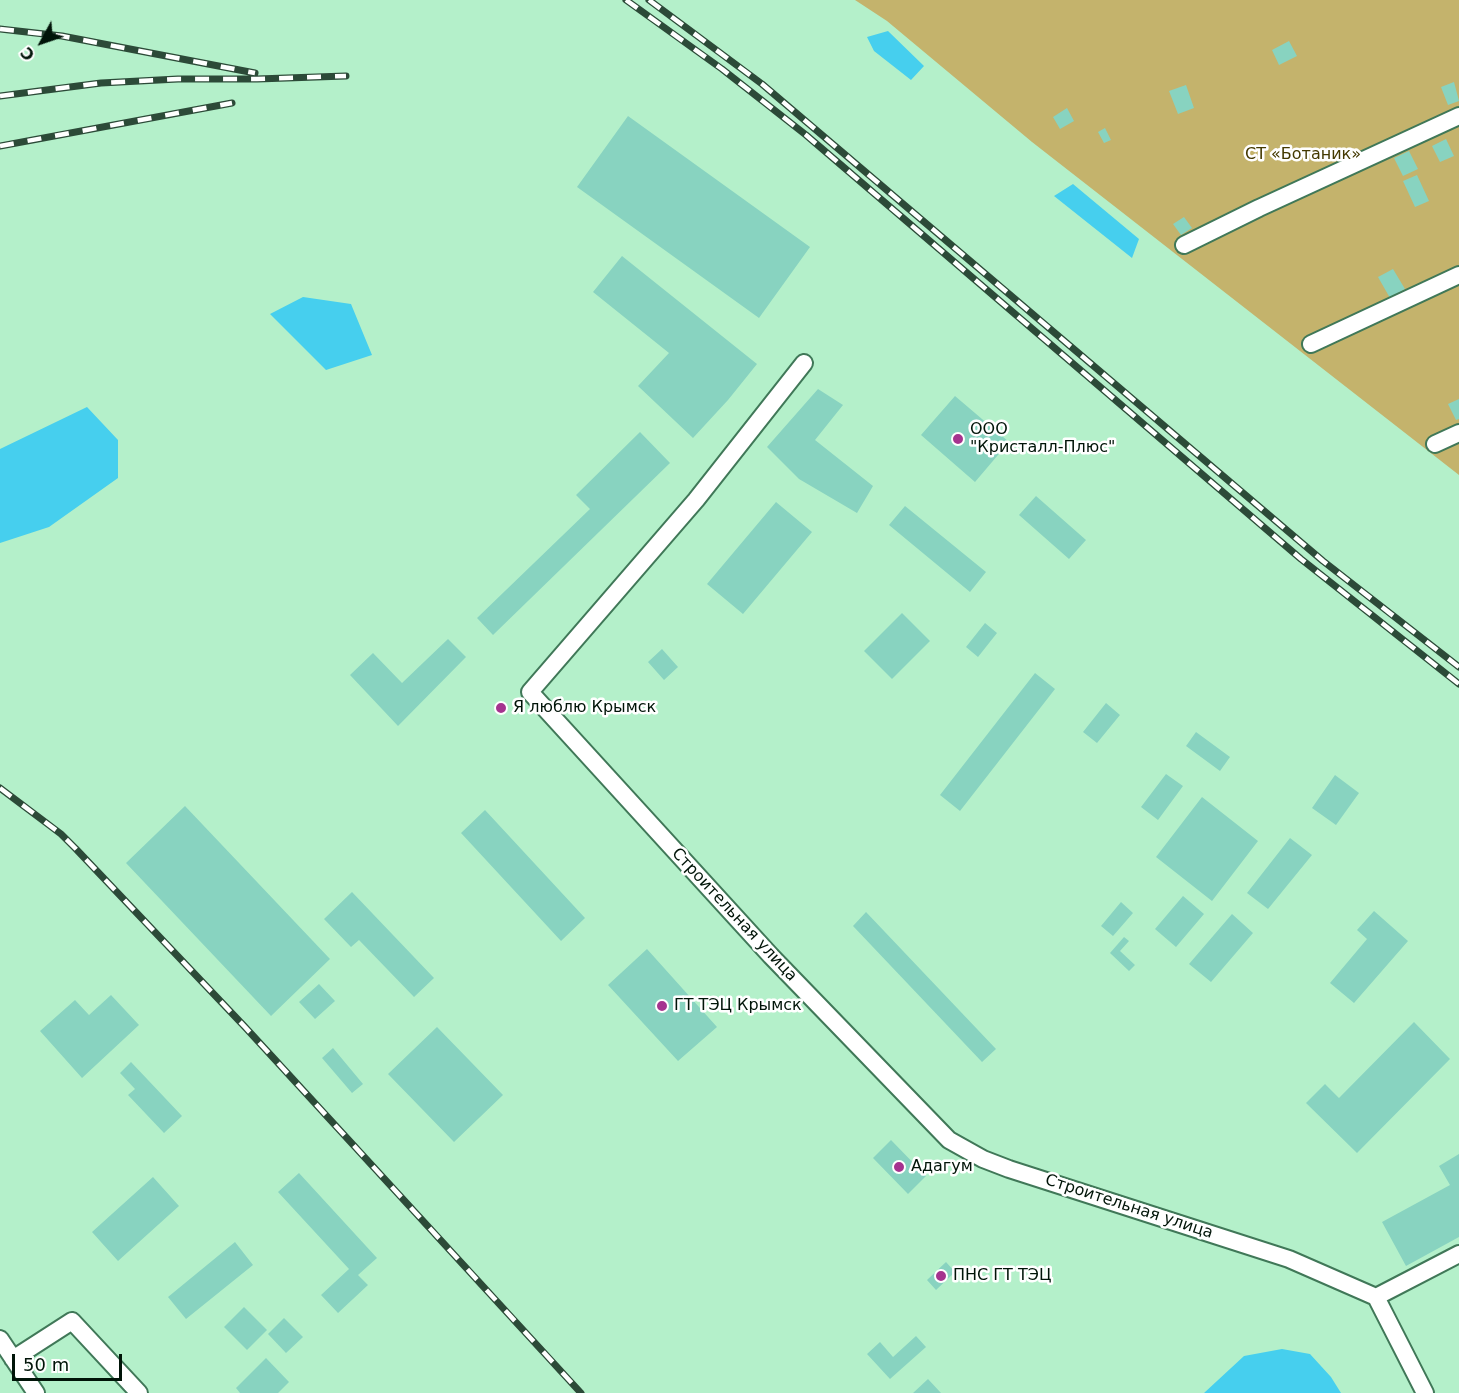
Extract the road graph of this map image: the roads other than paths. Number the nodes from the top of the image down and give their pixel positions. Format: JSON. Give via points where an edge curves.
{"nodes":[{"id":1,"x":1459,"y":116,"type":"edge"},
{"id":2,"x":1184,"y":245,"type":"dead end"},
{"id":3,"x":1459,"y":275,"type":"edge"},
{"id":4,"x":1311,"y":345,"type":"dead end"},
{"id":5,"x":804,"y":363,"type":"dead end"},
{"id":6,"x":1459,"y":433,"type":"edge"},
{"id":7,"x":1435,"y":444,"type":"dead end"},
{"id":8,"x":1459,"y":1254,"type":"edge"},
{"id":9,"x":1376,"y":1297,"type":"junction"},
{"id":10,"x":0,"y":1339,"type":"edge"},
{"id":11,"x":13,"y":1359,"type":"junction"},
{"id":12,"x":36,"y":1393,"type":"edge"},
{"id":13,"x":139,"y":1393,"type":"edge"},
{"id":14,"x":1425,"y":1393,"type":"edge"}],
"edges":[{"from":1,"to":2,"type":"street"},
{"from":3,"to":4,"type":"street"},
{"from":5,"to":9,"type":"street","name":"Строительная улица","via":[[696,500],[530,692],[771,956],[949,1140],[1010,1169],[1289,1259]]},
{"from":6,"to":7,"type":"street"},
{"from":8,"to":9,"type":"street"},
{"from":9,"to":14,"type":"street"},
{"from":10,"to":11,"type":"street"},
{"from":11,"to":12,"type":"street"},
{"from":11,"to":13,"type":"street","via":[[72,1321]]}]}
